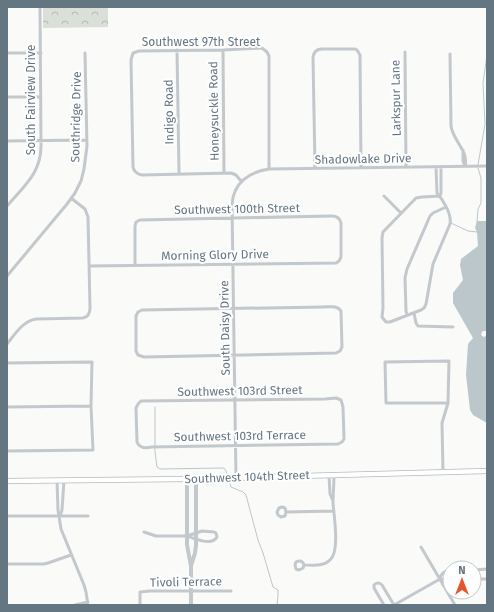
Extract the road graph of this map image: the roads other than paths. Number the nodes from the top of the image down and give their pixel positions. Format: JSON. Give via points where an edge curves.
{"nodes":[{"id":1,"x":40,"y":7,"type":"edge"},
{"id":2,"x":177,"y":50,"type":"junction"},
{"id":3,"x":223,"y":50,"type":"junction"},
{"id":4,"x":405,"y":52,"type":"dead end"},
{"id":5,"x":7,"y":53,"type":"edge"},
{"id":6,"x":41,"y":53,"type":"junction"},
{"id":7,"x":85,"y":53,"type":"dead end"},
{"id":8,"x":450,"y":54,"type":"dead end"},
{"id":9,"x":7,"y":97,"type":"edge"},
{"id":10,"x":41,"y":97,"type":"junction"},
{"id":11,"x":41,"y":140,"type":"junction"},
{"id":12,"x":87,"y":140,"type":"junction"},
{"id":13,"x":7,"y":141,"type":"edge"},
{"id":14,"x":436,"y":166,"type":"junction"},
{"id":15,"x":441,"y":166,"type":"junction"},
{"id":16,"x":466,"y":166,"type":"junction"},
{"id":17,"x":485,"y":166,"type":"edge"},
{"id":18,"x":406,"y":167,"type":"junction"},
{"id":19,"x":315,"y":168,"type":"junction"},
{"id":20,"x":361,"y":168,"type":"junction"},
{"id":21,"x":269,"y":169,"type":"junction"},
{"id":22,"x":224,"y":173,"type":"junction"},
{"id":23,"x":179,"y":174,"type":"junction"},
{"id":24,"x":241,"y":181,"type":"junction"},
{"id":25,"x":384,"y":196,"type":"dead end"},
{"id":26,"x":440,"y":196,"type":"junction"},
{"id":27,"x":71,"y":198,"type":"junction"},
{"id":28,"x":7,"y":206,"type":"edge"},
{"id":29,"x":446,"y":207,"type":"junction"},
{"id":30,"x":401,"y":213,"type":"junction"},
{"id":31,"x":232,"y":218,"type":"junction"},
{"id":32,"x":340,"y":260,"type":"joint"},
{"id":33,"x":233,"y":264,"type":"junction"},
{"id":34,"x":135,"y":265,"type":"junction"},
{"id":35,"x":90,"y":266,"type":"junction"},
{"id":36,"x":7,"y":276,"type":"edge"},
{"id":37,"x":233,"y":309,"type":"junction"},
{"id":38,"x":414,"y":313,"type":"junction"},
{"id":39,"x":407,"y":315,"type":"junction"},
{"id":40,"x":453,"y":327,"type":"dead end"},
{"id":41,"x":7,"y":344,"type":"edge"},
{"id":42,"x":234,"y":355,"type":"junction"},
{"id":43,"x":7,"y":363,"type":"edge"},
{"id":44,"x":235,"y":400,"type":"junction"},
{"id":45,"x":448,"y":403,"type":"junction"},
{"id":46,"x":91,"y":406,"type":"junction"},
{"id":47,"x":7,"y":407,"type":"edge"},
{"id":48,"x":342,"y":442,"type":"joint"},
{"id":49,"x":139,"y":445,"type":"joint"},
{"id":50,"x":235,"y":446,"type":"junction"},
{"id":51,"x":7,"y":451,"type":"edge"},
{"id":52,"x":487,"y":471,"type":"edge"},
{"id":53,"x":443,"y":472,"type":"junction"},
{"id":54,"x":331,"y":475,"type":"junction"},
{"id":55,"x":234,"y":478,"type":"junction"},
{"id":56,"x":187,"y":479,"type":"junction"},
{"id":57,"x":196,"y":479,"type":"junction"},
{"id":58,"x":57,"y":480,"type":"junction"},
{"id":59,"x":64,"y":480,"type":"junction"},
{"id":60,"x":7,"y":481,"type":"edge"},
{"id":61,"x":334,"y":511,"type":"junction"},
{"id":62,"x":286,"y":512,"type":"dead end"},
{"id":63,"x":7,"y":516,"type":"edge"},
{"id":64,"x":60,"y":516,"type":"junction"},
{"id":65,"x":88,"y":516,"type":"dead end"},
{"id":66,"x":144,"y":532,"type":"dead end"},
{"id":67,"x":196,"y":533,"type":"junction"},
{"id":68,"x":187,"y":536,"type":"junction"},
{"id":69,"x":196,"y":539,"type":"junction"},
{"id":70,"x":422,"y":547,"type":"dead end"},
{"id":71,"x":71,"y":555,"type":"junction"},
{"id":72,"x":7,"y":564,"type":"edge"},
{"id":73,"x":304,"y":565,"type":"dead end"},
{"id":74,"x":191,"y":566,"type":"junction"},
{"id":75,"x":442,"y":573,"type":"edge"},
{"id":76,"x":440,"y":578,"type":"junction"},
{"id":77,"x":191,"y":591,"type":"junction"},
{"id":78,"x":231,"y":591,"type":"dead end"},
{"id":79,"x":88,"y":604,"type":"edge"},
{"id":80,"x":75,"y":605,"type":"edge"},
{"id":81,"x":140,"y":605,"type":"edge"},
{"id":82,"x":191,"y":605,"type":"edge"},
{"id":83,"x":384,"y":605,"type":"edge"},
{"id":84,"x":394,"y":605,"type":"edge"},
{"id":85,"x":455,"y":605,"type":"edge"}],
"edges":[{"from":1,"to":6,"type":"street","name":"South Fairview Drive"},
{"from":2,"to":3,"type":"street","name":"Southwest 97th Street"},
{"from":2,"to":23,"type":"street","name":"Indigo Road"},
{"from":2,"to":23,"type":"street","name":"Southwest 97th Street","via":[[139,50],[132,54],[131,60],[135,172],[142,175]]},
{"from":3,"to":21,"type":"street","name":"Southwest 97th Street","via":[[262,48],[267,52]]},
{"from":3,"to":22,"type":"street","name":"Honeysuckle Road"},
{"from":4,"to":18,"type":"street","name":"Larkspur Lane"},
{"from":5,"to":6,"type":"street"},
{"from":6,"to":10,"type":"street","name":"South Fairview Drive"},
{"from":7,"to":12,"type":"street","name":"Southridge Drive"},
{"from":8,"to":16,"type":"street","via":[[451,126],[466,157]]},
{"from":9,"to":10,"type":"street"},
{"from":10,"to":11,"type":"street","name":"South Fairview Drive"},
{"from":11,"to":12,"type":"street"},
{"from":11,"to":13,"type":"street"},
{"from":11,"to":28,"type":"street","name":"South Fairview Drive","via":[[41,156],[36,170]]},
{"from":12,"to":27,"type":"street","name":"Southridge Drive","via":[[82,176]]},
{"from":14,"to":15,"type":"street","name":"Shadowlake Drive"},
{"from":14,"to":18,"type":"street","name":"Shadowlake Drive"},
{"from":14,"to":26,"type":"street","via":[[437,193]]},
{"from":15,"to":16,"type":"street","name":"Shadowlake Drive"},
{"from":15,"to":26,"type":"street"},
{"from":16,"to":17,"type":"street","name":"Shadowlake Drive"},
{"from":18,"to":20,"type":"street","name":"Shadowlake Drive"},
{"from":19,"to":20,"type":"street","name":"Shadowlake Drive"},
{"from":19,"to":20,"type":"street","via":[[313,55],[316,50],[322,49],[356,49],[360,57]]},
{"from":19,"to":21,"type":"street","name":"Shadowlake Drive"},
{"from":21,"to":24,"type":"street","name":"Shadowlake Drive","via":[[257,171]]},
{"from":22,"to":23,"type":"street"},
{"from":22,"to":24,"type":"street","via":[[233,174]]},
{"from":24,"to":31,"type":"street","name":"South Daisy Drive","via":[[233,197]]},
{"from":25,"to":30,"type":"street"},
{"from":26,"to":29,"type":"street"},
{"from":26,"to":30,"type":"street","via":[[418,197]]},
{"from":27,"to":35,"type":"street","via":[[87,214]]},
{"from":27,"to":36,"type":"street","name":"Southridge Drive"},
{"from":29,"to":38,"type":"street","via":[[451,222],[433,264],[426,306]]},
{"from":29,"to":39,"type":"street","via":[[430,216],[407,269]]},
{"from":30,"to":39,"type":"street","via":[[384,230],[382,236],[382,317],[386,322],[390,322]]},
{"from":31,"to":32,"type":"street","name":"Southwest 100th Street","via":[[332,216],[341,223]]},
{"from":31,"to":33,"type":"street","name":"South Daisy Drive"},
{"from":31,"to":34,"type":"street","name":"Southwest 100th Street","via":[[140,220],[135,226]]},
{"from":32,"to":33,"type":"street","name":"Morning Glory Drive","via":[[333,263]]},
{"from":33,"to":34,"type":"street","name":"Morning Glory Drive"},
{"from":33,"to":37,"type":"street","name":"South Daisy Drive"},
{"from":34,"to":35,"type":"street","name":"Morning Glory Drive"},
{"from":35,"to":41,"type":"street","via":[[88,315],[79,318],[30,320]]},
{"from":37,"to":42,"type":"street","name":"South Daisy Drive"},
{"from":37,"to":42,"type":"street","via":[[139,311],[135,319],[135,348],[137,354],[144,357]]},
{"from":37,"to":42,"type":"street","via":[[334,307],[340,309],[342,314],[340,352]]},
{"from":38,"to":39,"type":"street"},
{"from":38,"to":40,"type":"street","via":[[418,326]]},
{"from":42,"to":44,"type":"street","name":"South Daisy Drive"},
{"from":43,"to":46,"type":"street","via":[[92,362]]},
{"from":44,"to":48,"type":"street","name":"Southwest 103rd Street","via":[[336,398],[343,404]]},
{"from":44,"to":49,"type":"street","name":"Southwest 103rd Street","via":[[139,402],[136,408]]},
{"from":44,"to":50,"type":"street","name":"South Daisy Drive"},
{"from":45,"to":45,"type":"street","via":[[449,361],[385,362],[386,403]]},
{"from":45,"to":53,"type":"street","via":[[442,423]]},
{"from":46,"to":47,"type":"street"},
{"from":46,"to":51,"type":"street","via":[[93,450]]},
{"from":48,"to":50,"type":"street","name":"Southwest 103rd Terrace","via":[[336,445]]},
{"from":49,"to":50,"type":"street","name":"Southwest 103rd Terrace","via":[[144,448]]},
{"from":50,"to":55,"type":"street","name":"South Daisy Drive"},
{"from":52,"to":53,"type":"main road","name":"Southwest 104th Street"},
{"from":53,"to":54,"type":"main road","name":"Southwest 104th Street"},
{"from":54,"to":55,"type":"main road","name":"Southwest 104th Street"},
{"from":54,"to":61,"type":"street"},
{"from":55,"to":57,"type":"main road","name":"Southwest 104th Street"},
{"from":56,"to":57,"type":"main road","name":"Southwest 104th Street"},
{"from":56,"to":59,"type":"main road","name":"Southwest 104th Street"},
{"from":56,"to":68,"type":"street"},
{"from":57,"to":67,"type":"street"},
{"from":58,"to":59,"type":"main road","name":"Southwest 104th Street"},
{"from":58,"to":60,"type":"main road","name":"Southwest 104th Street"},
{"from":58,"to":64,"type":"street"},
{"from":59,"to":64,"type":"street"},
{"from":61,"to":62,"type":"street"},
{"from":61,"to":73,"type":"street","via":[[334,556],[326,564]]},
{"from":63,"to":64,"type":"street"},
{"from":64,"to":65,"type":"street"},
{"from":64,"to":71,"type":"street","via":[[60,525]]},
{"from":66,"to":68,"type":"street","via":[[156,536]]},
{"from":67,"to":68,"type":"street"},
{"from":67,"to":69,"type":"street"},
{"from":67,"to":69,"type":"street","via":[[214,532],[217,537],[212,541]]},
{"from":68,"to":69,"type":"street"},
{"from":68,"to":74,"type":"street"},
{"from":69,"to":74,"type":"street","via":[[196,550]]},
{"from":70,"to":76,"type":"street"},
{"from":71,"to":72,"type":"street","via":[[48,563]]},
{"from":71,"to":79,"type":"street","via":[[84,585]]},
{"from":74,"to":77,"type":"street"},
{"from":75,"to":76,"type":"street"},
{"from":76,"to":84,"type":"street"},
{"from":76,"to":85,"type":"street"},
{"from":77,"to":78,"type":"street","name":"Tivoli Terrace"},
{"from":77,"to":81,"type":"street","name":"Tivoli Terrace","via":[[140,592]]},
{"from":77,"to":82,"type":"street"},
{"from":79,"to":80,"type":"street"},
{"from":83,"to":84,"type":"street","via":[[375,590],[376,583],[382,585]]}]}
